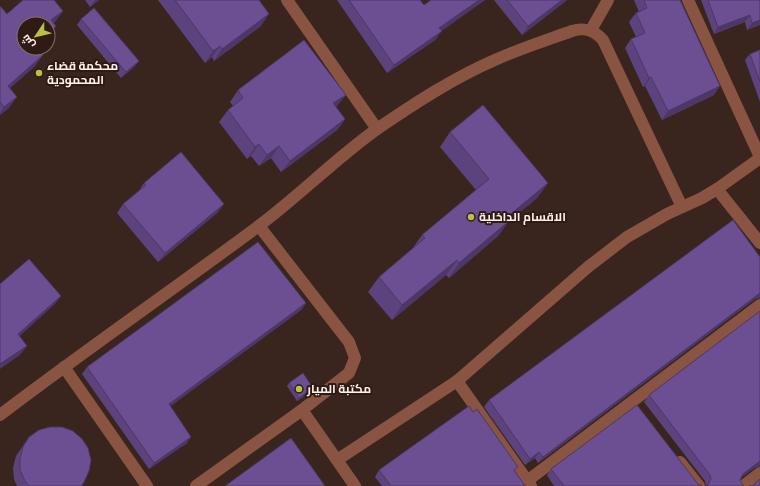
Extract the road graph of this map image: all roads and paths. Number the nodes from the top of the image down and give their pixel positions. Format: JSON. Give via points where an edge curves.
{"nodes":[{"id":1,"x":287,"y":0,"type":"edge"},
{"id":2,"x":608,"y":0,"type":"edge"},
{"id":3,"x":688,"y":0,"type":"edge"},
{"id":4,"x":591,"y":30,"type":"junction"},
{"id":5,"x":377,"y":129,"type":"junction"},
{"id":6,"x":760,"y":158,"type":"edge"},
{"id":7,"x":717,"y":189,"type":"junction"},
{"id":8,"x":682,"y":207,"type":"junction"},
{"id":9,"x":259,"y":226,"type":"junction"},
{"id":10,"x":760,"y":243,"type":"edge"},
{"id":11,"x":760,"y":304,"type":"edge"},
{"id":12,"x":64,"y":367,"type":"junction"},
{"id":13,"x":457,"y":381,"type":"junction"},
{"id":14,"x":633,"y":400,"type":"junction"},
{"id":15,"x":302,"y":410,"type":"junction"},
{"id":16,"x":642,"y":413,"type":"edge"},
{"id":17,"x":0,"y":414,"type":"edge"},
{"id":18,"x":676,"y":455,"type":"edge"},
{"id":19,"x":337,"y":460,"type":"junction"},
{"id":20,"x":760,"y":473,"type":"edge"},
{"id":21,"x":529,"y":483,"type":"edge"},
{"id":22,"x":199,"y":485,"type":"edge"},
{"id":23,"x":147,"y":486,"type":"edge"},
{"id":24,"x":355,"y":486,"type":"edge"},
{"id":25,"x":699,"y":486,"type":"edge"},
{"id":26,"x":743,"y":486,"type":"edge"}],
"edges":[{"from":1,"to":5,"type":"street"},
{"from":2,"to":4,"type":"street"},
{"from":3,"to":6,"type":"street"},
{"from":4,"to":5,"type":"street","via":[[572,31],[498,59],[456,80]]},
{"from":4,"to":8,"type":"street","via":[[603,40]]},
{"from":5,"to":9,"type":"street"},
{"from":6,"to":7,"type":"street"},
{"from":7,"to":8,"type":"street"},
{"from":7,"to":10,"type":"street"},
{"from":8,"to":13,"type":"street","via":[[642,228],[607,252]]},
{"from":9,"to":12,"type":"street"},
{"from":9,"to":15,"type":"street","via":[[349,342],[355,358],[349,373]]},
{"from":11,"to":14,"type":"street"},
{"from":12,"to":17,"type":"street"},
{"from":12,"to":23,"type":"street"},
{"from":13,"to":19,"type":"street"},
{"from":13,"to":21,"type":"street"},
{"from":14,"to":16,"type":"street"},
{"from":14,"to":21,"type":"street"},
{"from":15,"to":19,"type":"street"},
{"from":15,"to":22,"type":"street"},
{"from":18,"to":25,"type":"street"},
{"from":19,"to":24,"type":"street"},
{"from":20,"to":26,"type":"street"}]}
